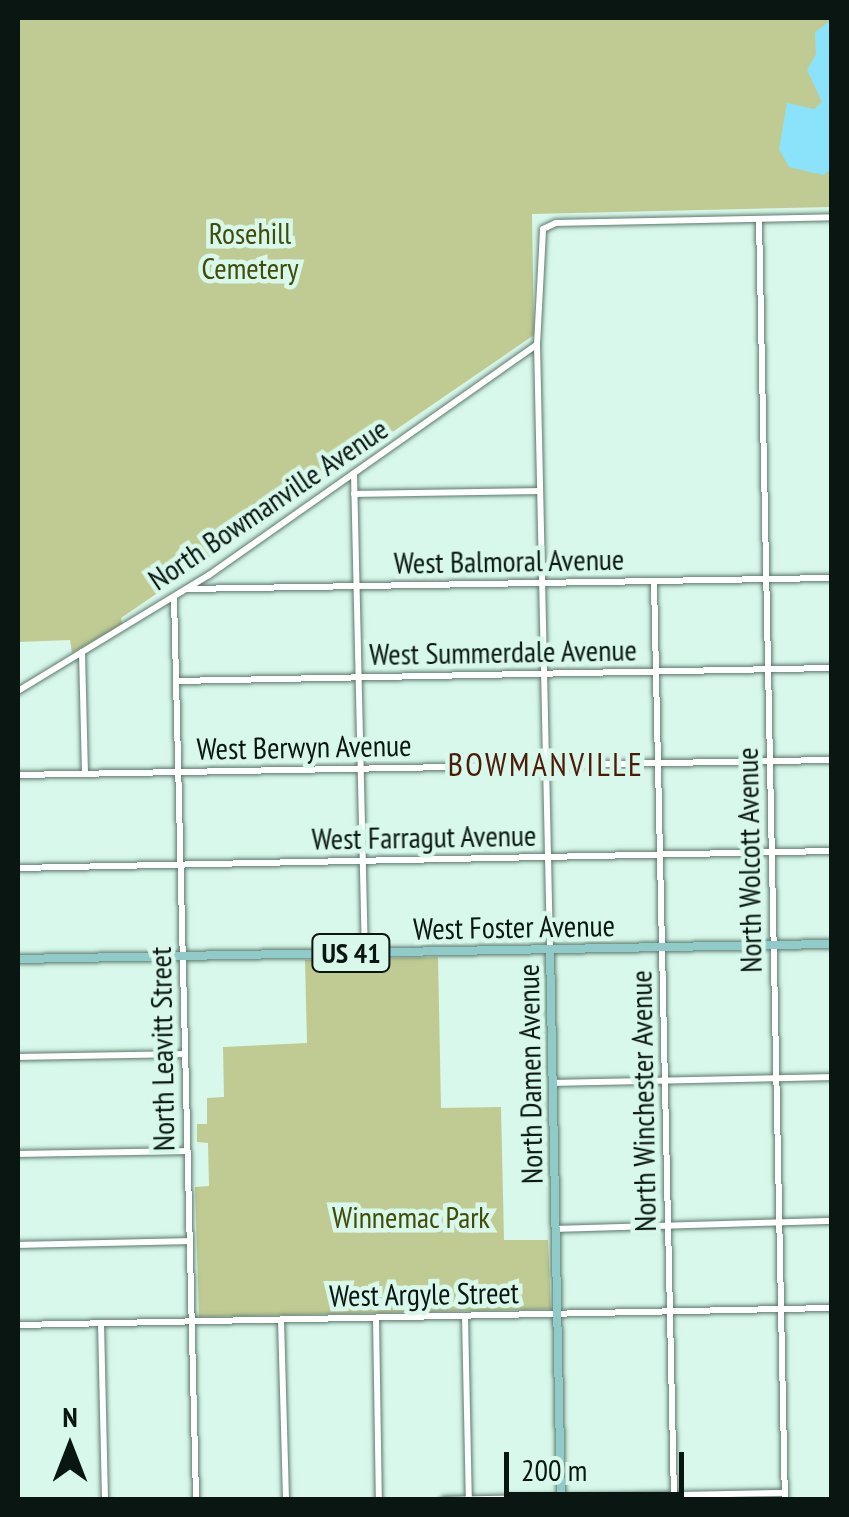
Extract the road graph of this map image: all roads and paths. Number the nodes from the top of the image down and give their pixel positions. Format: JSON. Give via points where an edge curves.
{"nodes":[{"id":1,"x":832,"y":217,"type":"edge"},
{"id":2,"x":758,"y":220,"type":"junction"},
{"id":3,"x":536,"y":345,"type":"junction"},
{"id":4,"x":354,"y":473,"type":"junction"},
{"id":5,"x":540,"y":492,"type":"junction"},
{"id":6,"x":354,"y":494,"type":"junction"},
{"id":7,"x":832,"y":578,"type":"edge"},
{"id":8,"x":766,"y":579,"type":"junction"},
{"id":9,"x":654,"y":581,"type":"junction"},
{"id":10,"x":541,"y":583,"type":"junction"},
{"id":11,"x":356,"y":586,"type":"junction"},
{"id":12,"x":187,"y":589,"type":"junction"},
{"id":13,"x":174,"y":597,"type":"junction"},
{"id":14,"x":82,"y":652,"type":"junction"},
{"id":15,"x":832,"y":668,"type":"edge"},
{"id":16,"x":768,"y":669,"type":"junction"},
{"id":17,"x":656,"y":672,"type":"junction"},
{"id":18,"x":543,"y":674,"type":"junction"},
{"id":19,"x":358,"y":678,"type":"junction"},
{"id":20,"x":176,"y":681,"type":"junction"},
{"id":21,"x":18,"y":690,"type":"edge"},
{"id":22,"x":832,"y":760,"type":"edge"},
{"id":23,"x":769,"y":761,"type":"junction"},
{"id":24,"x":658,"y":763,"type":"junction"},
{"id":25,"x":545,"y":765,"type":"junction"},
{"id":26,"x":360,"y":768,"type":"junction"},
{"id":27,"x":178,"y":772,"type":"junction"},
{"id":28,"x":85,"y":774,"type":"junction"},
{"id":29,"x":18,"y":775,"type":"edge"},
{"id":30,"x":771,"y":852,"type":"junction"},
{"id":31,"x":831,"y":852,"type":"edge"},
{"id":32,"x":660,"y":855,"type":"junction"},
{"id":33,"x":547,"y":857,"type":"junction"},
{"id":34,"x":362,"y":861,"type":"junction"},
{"id":35,"x":180,"y":865,"type":"junction"},
{"id":36,"x":18,"y":868,"type":"edge"},
{"id":37,"x":832,"y":944,"type":"edge"},
{"id":38,"x":773,"y":945,"type":"junction"},
{"id":39,"x":662,"y":947,"type":"junction"},
{"id":40,"x":550,"y":949,"type":"junction"},
{"id":41,"x":365,"y":953,"type":"junction"},
{"id":42,"x":182,"y":956,"type":"junction"},
{"id":43,"x":18,"y":959,"type":"edge"},
{"id":44,"x":185,"y":1054,"type":"junction"},
{"id":45,"x":18,"y":1057,"type":"edge"},
{"id":46,"x":832,"y":1077,"type":"edge"},
{"id":47,"x":776,"y":1078,"type":"junction"},
{"id":48,"x":665,"y":1081,"type":"junction"},
{"id":49,"x":552,"y":1083,"type":"junction"},
{"id":50,"x":187,"y":1150,"type":"junction"},
{"id":51,"x":18,"y":1154,"type":"edge"},
{"id":52,"x":832,"y":1221,"type":"edge"},
{"id":53,"x":780,"y":1223,"type":"junction"},
{"id":54,"x":668,"y":1226,"type":"junction"},
{"id":55,"x":556,"y":1229,"type":"junction"},
{"id":56,"x":190,"y":1242,"type":"junction"},
{"id":57,"x":18,"y":1246,"type":"edge"},
{"id":58,"x":832,"y":1308,"type":"edge"},
{"id":59,"x":781,"y":1309,"type":"junction"},
{"id":60,"x":670,"y":1312,"type":"junction"},
{"id":61,"x":558,"y":1314,"type":"junction"},
{"id":62,"x":465,"y":1316,"type":"junction"},
{"id":63,"x":376,"y":1318,"type":"junction"},
{"id":64,"x":281,"y":1320,"type":"junction"},
{"id":65,"x":192,"y":1322,"type":"junction"},
{"id":66,"x":101,"y":1324,"type":"junction"},
{"id":67,"x":18,"y":1325,"type":"edge"},
{"id":68,"x":785,"y":1496,"type":"edge"},
{"id":69,"x":674,"y":1497,"type":"edge"},
{"id":70,"x":561,"y":1498,"type":"edge"},
{"id":71,"x":469,"y":1499,"type":"edge"},
{"id":72,"x":105,"y":1500,"type":"edge"},
{"id":73,"x":196,"y":1500,"type":"edge"},
{"id":74,"x":286,"y":1500,"type":"edge"},
{"id":75,"x":379,"y":1500,"type":"edge"},
{"id":76,"x":444,"y":1500,"type":"edge"}],
"edges":[{"from":1,"to":2,"type":"street"},
{"from":2,"to":3,"type":"street","name":"North Damen Avenue","via":[[556,223],[543,229]]},
{"from":2,"to":8,"type":"street","name":"North Wolcott Avenue"},
{"from":3,"to":4,"type":"street","name":"North Bowmanville Avenue"},
{"from":3,"to":5,"type":"street","name":"North Damen Avenue"},
{"from":4,"to":6,"type":"street"},
{"from":4,"to":12,"type":"street","name":"North Bowmanville Avenue"},
{"from":5,"to":6,"type":"street"},
{"from":5,"to":10,"type":"street","name":"North Damen Avenue"},
{"from":6,"to":11,"type":"street"},
{"from":7,"to":8,"type":"street","name":"West Balmoral Avenue"},
{"from":8,"to":9,"type":"street","name":"West Balmoral Avenue"},
{"from":8,"to":16,"type":"street","name":"North Wolcott Avenue"},
{"from":9,"to":10,"type":"street","name":"West Balmoral Avenue"},
{"from":9,"to":17,"type":"street","name":"North Winchester Avenue"},
{"from":10,"to":11,"type":"street","name":"West Balmoral Avenue"},
{"from":10,"to":18,"type":"street","name":"North Damen Avenue"},
{"from":11,"to":12,"type":"street","name":"West Balmoral Avenue"},
{"from":11,"to":19,"type":"street"},
{"from":12,"to":13,"type":"street","name":"North Bowmanville Avenue"},
{"from":13,"to":14,"type":"street","name":"North Bowmanville Avenue"},
{"from":13,"to":20,"type":"street","name":"North Leavitt Street"},
{"from":14,"to":21,"type":"street","name":"North Bowmanville Avenue"},
{"from":14,"to":28,"type":"street"},
{"from":15,"to":16,"type":"street","name":"West Summerdale Avenue"},
{"from":16,"to":17,"type":"street","name":"West Summerdale Avenue"},
{"from":16,"to":23,"type":"street","name":"North Wolcott Avenue"},
{"from":17,"to":18,"type":"street","name":"West Summerdale Avenue"},
{"from":17,"to":24,"type":"street","name":"North Winchester Avenue"},
{"from":18,"to":19,"type":"street","name":"West Summerdale Avenue"},
{"from":18,"to":25,"type":"street","name":"North Damen Avenue"},
{"from":19,"to":20,"type":"street","name":"West Summerdale Avenue"},
{"from":19,"to":26,"type":"street"},
{"from":20,"to":27,"type":"street","name":"North Leavitt Street"},
{"from":22,"to":23,"type":"street","name":"West Berwyn Avenue"},
{"from":23,"to":24,"type":"street","name":"West Berwyn Avenue"},
{"from":23,"to":30,"type":"street","name":"North Wolcott Avenue"},
{"from":24,"to":25,"type":"street","name":"West Berwyn Avenue"},
{"from":24,"to":32,"type":"street","name":"North Winchester Avenue"},
{"from":25,"to":26,"type":"street","name":"West Berwyn Avenue"},
{"from":25,"to":33,"type":"street","name":"North Damen Avenue"},
{"from":26,"to":27,"type":"street","name":"West Berwyn Avenue"},
{"from":26,"to":34,"type":"street"},
{"from":27,"to":28,"type":"street","name":"West Berwyn Avenue"},
{"from":27,"to":35,"type":"street","name":"North Leavitt Street"},
{"from":28,"to":29,"type":"street","name":"West Berwyn Avenue"},
{"from":30,"to":31,"type":"street","name":"West Farragut Avenue"},
{"from":30,"to":32,"type":"street","name":"West Farragut Avenue"},
{"from":30,"to":38,"type":"street","name":"North Wolcott Avenue"},
{"from":32,"to":33,"type":"street","name":"West Farragut Avenue"},
{"from":32,"to":39,"type":"street","name":"North Winchester Avenue"},
{"from":33,"to":34,"type":"street","name":"West Farragut Avenue"},
{"from":33,"to":40,"type":"street","name":"North Damen Avenue"},
{"from":34,"to":35,"type":"street","name":"West Farragut Avenue"},
{"from":34,"to":41,"type":"street"},
{"from":35,"to":36,"type":"street","name":"West Farragut Avenue"},
{"from":35,"to":42,"type":"street","name":"North Leavitt Street"},
{"from":37,"to":38,"type":"main road","name":"West Foster Avenue","number":"US 41"},
{"from":38,"to":39,"type":"main road","name":"West Foster Avenue","number":"US 41"},
{"from":38,"to":47,"type":"street","name":"North Wolcott Avenue"},
{"from":39,"to":40,"type":"main road","name":"West Foster Avenue","number":"US 41"},
{"from":39,"to":48,"type":"street","name":"North Winchester Avenue"},
{"from":40,"to":41,"type":"main road","name":"West Foster Avenue","number":"US 41"},
{"from":40,"to":49,"type":"main road","name":"North Damen Avenue"},
{"from":41,"to":42,"type":"main road","name":"West Foster Avenue","number":"US 41"},
{"from":42,"to":43,"type":"main road","name":"West Foster Avenue","number":"US 41"},
{"from":42,"to":44,"type":"street","name":"North Leavitt Street"},
{"from":44,"to":45,"type":"street"},
{"from":44,"to":50,"type":"street","name":"North Leavitt Street"},
{"from":46,"to":47,"type":"street"},
{"from":47,"to":48,"type":"street"},
{"from":47,"to":53,"type":"street","name":"North Wolcott Avenue"},
{"from":48,"to":49,"type":"street"},
{"from":48,"to":54,"type":"street","name":"North Winchester Avenue"},
{"from":49,"to":55,"type":"main road","name":"North Damen Avenue"},
{"from":50,"to":51,"type":"street"},
{"from":50,"to":56,"type":"street","name":"North Leavitt Street"},
{"from":52,"to":53,"type":"street"},
{"from":53,"to":54,"type":"street"},
{"from":53,"to":59,"type":"street","name":"North Wolcott Avenue"},
{"from":54,"to":55,"type":"street"},
{"from":54,"to":60,"type":"street","name":"North Winchester Avenue"},
{"from":55,"to":61,"type":"main road","name":"North Damen Avenue"},
{"from":56,"to":57,"type":"street"},
{"from":56,"to":65,"type":"street","name":"North Leavitt Street"},
{"from":58,"to":59,"type":"street","name":"West Argyle Street"},
{"from":59,"to":60,"type":"street","name":"West Argyle Street"},
{"from":59,"to":68,"type":"street","name":"North Wolcott Avenue"},
{"from":60,"to":61,"type":"street","name":"West Argyle Street"},
{"from":60,"to":69,"type":"street","name":"North Winchester Avenue"},
{"from":61,"to":62,"type":"street","name":"West Argyle Street"},
{"from":61,"to":70,"type":"main road","name":"North Damen Avenue"},
{"from":62,"to":63,"type":"street","name":"West Argyle Street"},
{"from":62,"to":71,"type":"street"},
{"from":63,"to":64,"type":"street","name":"West Argyle Street"},
{"from":63,"to":75,"type":"street"},
{"from":64,"to":65,"type":"street","name":"West Argyle Street"},
{"from":64,"to":74,"type":"street"},
{"from":65,"to":66,"type":"street","name":"West Argyle Street"},
{"from":65,"to":73,"type":"street","name":"North Leavitt Street"},
{"from":66,"to":67,"type":"street","name":"West Argyle Street"},
{"from":66,"to":72,"type":"street"},
{"from":68,"to":69,"type":"street"},
{"from":69,"to":70,"type":"street"},
{"from":70,"to":71,"type":"street"},
{"from":71,"to":76,"type":"street"}]}
